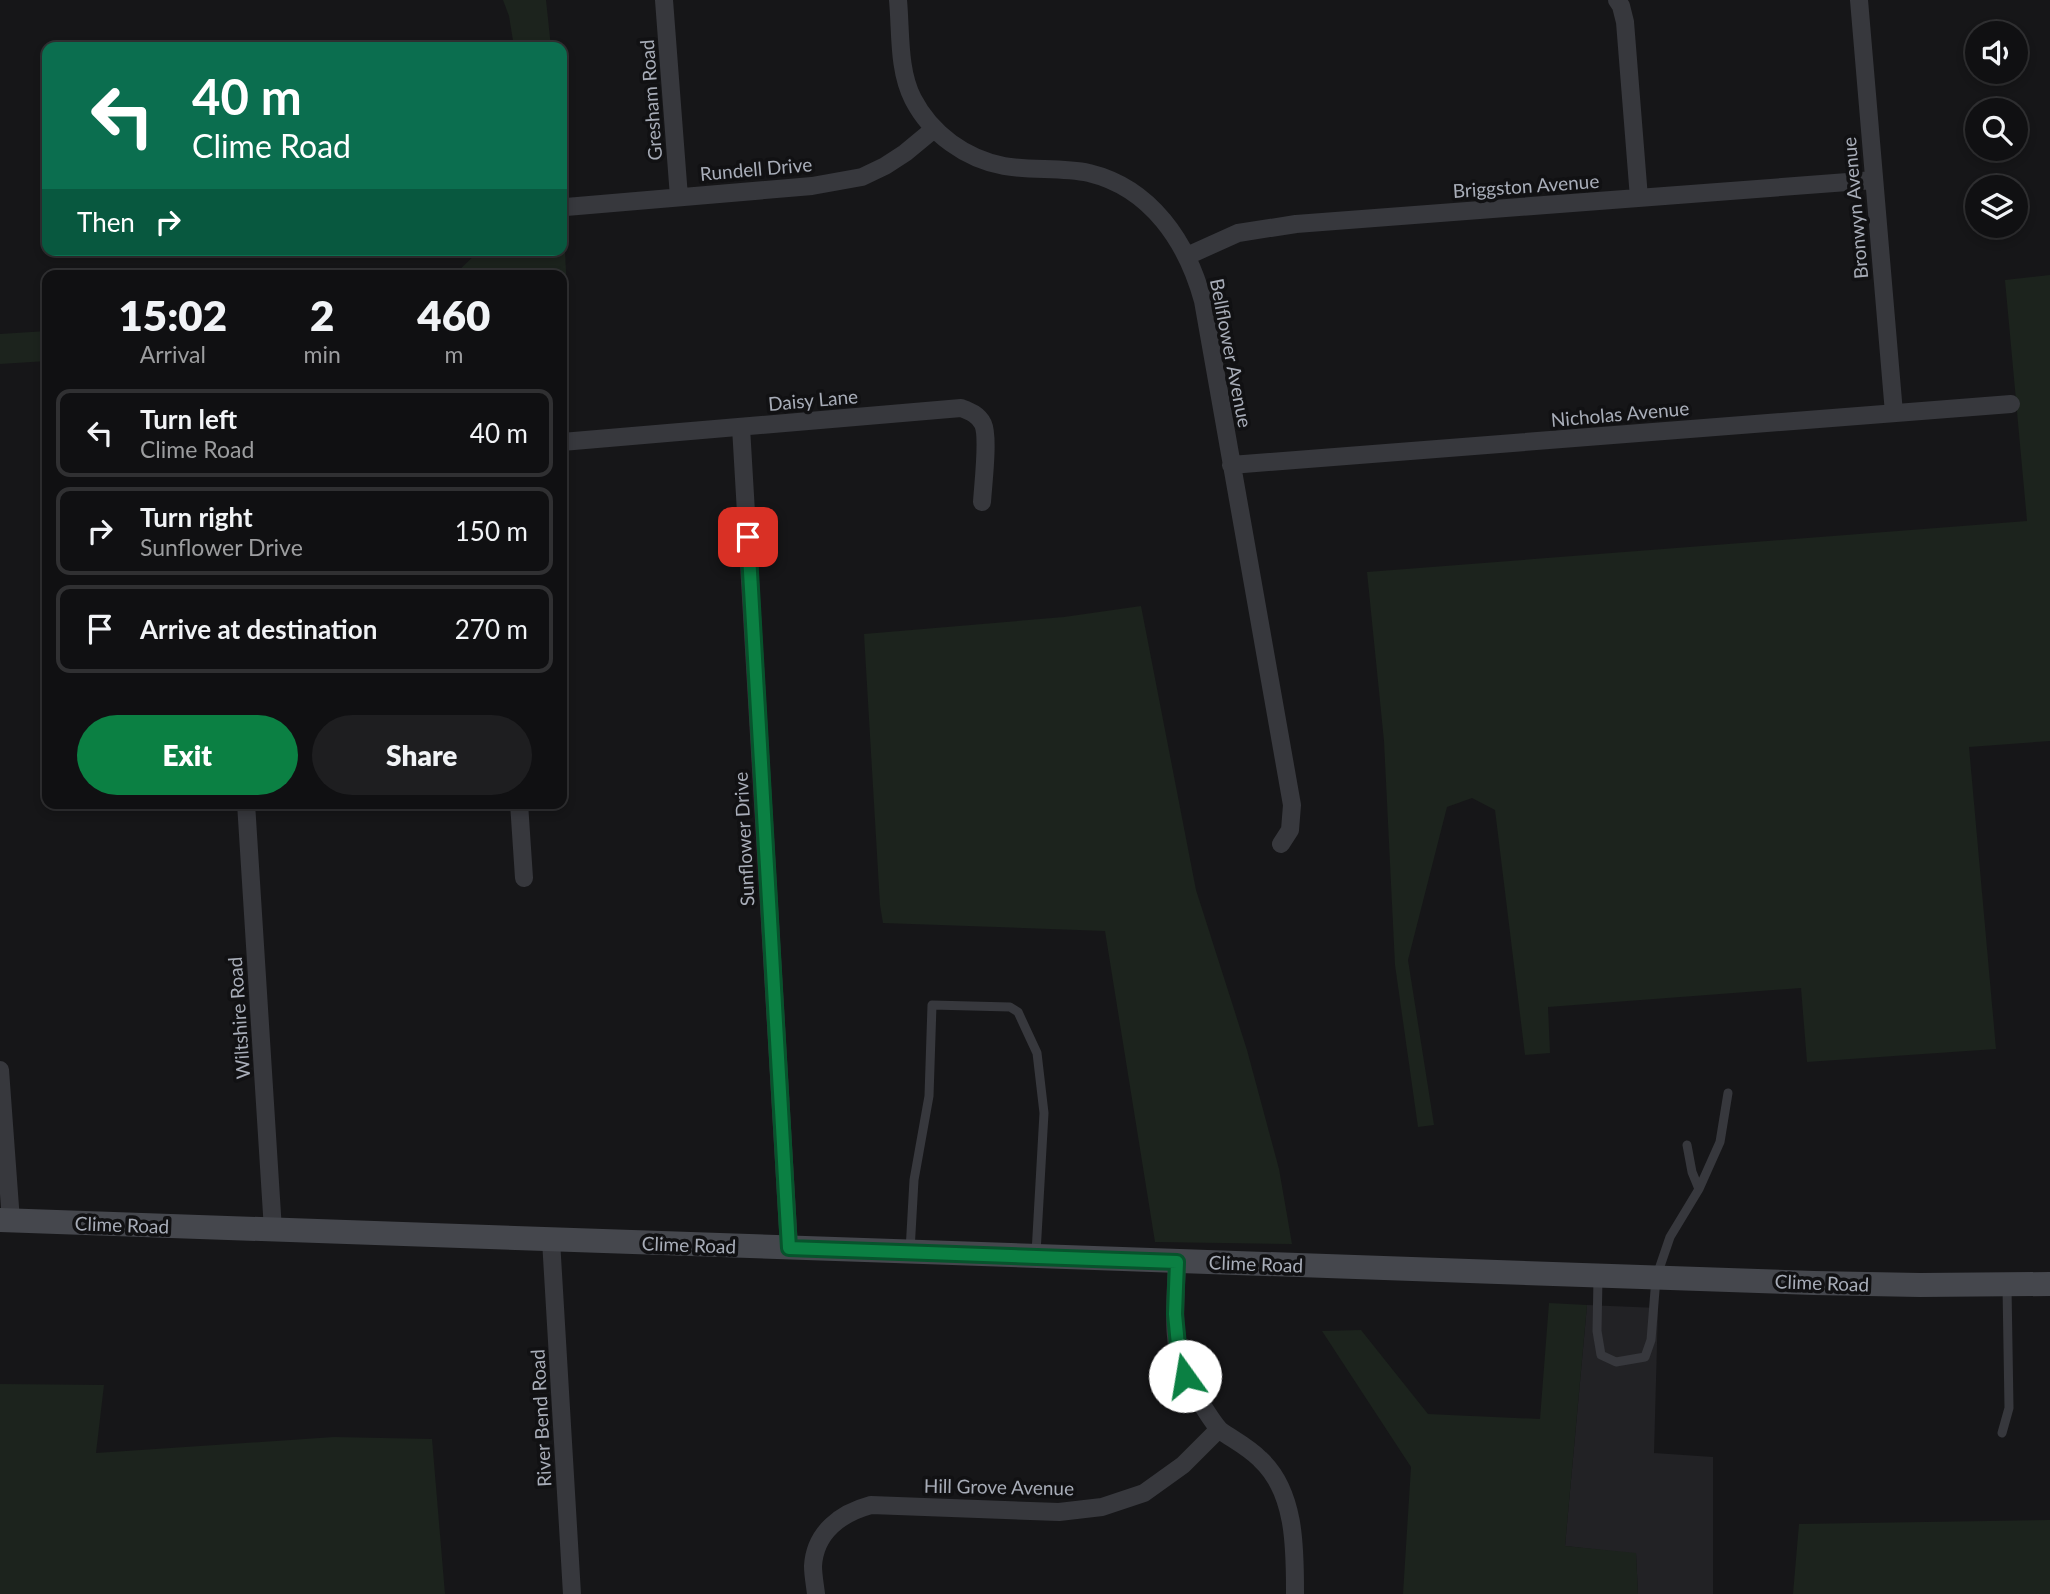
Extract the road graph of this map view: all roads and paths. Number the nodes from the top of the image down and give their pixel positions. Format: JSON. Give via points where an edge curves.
{"nodes":[{"id":1,"x":664,"y":0,"type":"edge"},
{"id":2,"x":898,"y":0,"type":"edge"},
{"id":3,"x":1617,"y":0,"type":"edge"},
{"id":4,"x":1859,"y":0,"type":"edge"},
{"id":5,"x":934,"y":129,"type":"junction"},
{"id":6,"x":1874,"y":180,"type":"junction"},
{"id":7,"x":679,"y":197,"type":"junction"},
{"id":8,"x":1639,"y":198,"type":"junction"},
{"id":9,"x":567,"y":207,"type":"edge"},
{"id":10,"x":1187,"y":256,"type":"junction"},
{"id":11,"x":2011,"y":404,"type":"dead end"},
{"id":12,"x":1894,"y":413,"type":"junction"},
{"id":13,"x":741,"y":427,"type":"junction"},
{"id":14,"x":567,"y":442,"type":"edge"},
{"id":15,"x":1231,"y":465,"type":"junction"},
{"id":16,"x":982,"y":502,"type":"dead end"},
{"id":17,"x":246,"y":809,"type":"edge"},
{"id":18,"x":519,"y":809,"type":"edge"},
{"id":19,"x":1281,"y":844,"type":"dead end"},
{"id":20,"x":524,"y":878,"type":"dead end"},
{"id":21,"x":0,"y":1070,"type":"edge"},
{"id":22,"x":1728,"y":1093,"type":"dead end"},
{"id":23,"x":1687,"y":1144,"type":"dead end"},
{"id":24,"x":1699,"y":1189,"type":"junction"},
{"id":25,"x":6,"y":1221,"type":"edge"},
{"id":26,"x":273,"y":1230,"type":"junction"},
{"id":27,"x":551,"y":1240,"type":"junction"},
{"id":28,"x":789,"y":1248,"type":"junction"},
{"id":29,"x":909,"y":1252,"type":"junction"},
{"id":30,"x":1036,"y":1257,"type":"junction"},
{"id":31,"x":1177,"y":1262,"type":"junction"},
{"id":32,"x":1598,"y":1276,"type":"junction"},
{"id":33,"x":1656,"y":1278,"type":"junction"},
{"id":34,"x":2050,"y":1284,"type":"edge"},
{"id":35,"x":2007,"y":1285,"type":"junction"},
{"id":36,"x":1219,"y":1429,"type":"junction"},
{"id":37,"x":2002,"y":1433,"type":"dead end"},
{"id":38,"x":572,"y":1594,"type":"edge"},
{"id":39,"x":816,"y":1594,"type":"edge"},
{"id":40,"x":1296,"y":1594,"type":"edge"}],
"edges":[{"from":1,"to":7,"type":"street","name":"Gresham Road"},
{"from":2,"to":5,"type":"street","name":"Bellflower Avenue","via":[[907,82]]},
{"from":3,"to":8,"type":"street","via":[[1625,22]]},
{"from":4,"to":6,"type":"street","name":"Bronwyn Avenue"},
{"from":5,"to":7,"type":"street","name":"Rundell Drive","via":[[905,153],[862,177],[813,186]]},
{"from":5,"to":10,"type":"street","name":"Bellflower Avenue","via":[[953,145],[986,161],[1069,170],[1114,182],[1154,208]]},
{"from":6,"to":8,"type":"street","name":"Briggston Avenue"},
{"from":6,"to":12,"type":"street","name":"Bronwyn Avenue"},
{"from":7,"to":9,"type":"street","name":"Rundell Drive"},
{"from":8,"to":10,"type":"street","name":"Briggston Avenue","via":[[1285,226],[1238,233]]},
{"from":10,"to":15,"type":"street","name":"Bellflower Avenue","via":[[1203,301]]},
{"from":11,"to":12,"type":"street","name":"Nicholas Avenue"},
{"from":12,"to":15,"type":"street","name":"Nicholas Avenue"},
{"from":13,"to":14,"type":"street","name":"Daisy Lane"},
{"from":13,"to":16,"type":"street","name":"Daisy Lane","via":[[961,408],[974,413],[983,424]]},
{"from":13,"to":28,"type":"street","name":"Sunflower Drive"},
{"from":15,"to":19,"type":"street","name":"Bellflower Avenue","via":[[1292,805],[1290,830]]},
{"from":17,"to":26,"type":"street","name":"Wiltshire Road"},
{"from":18,"to":20,"type":"street"},
{"from":21,"to":25,"type":"street"},
{"from":22,"to":24,"type":"lane","via":[[1720,1142]]},
{"from":23,"to":24,"type":"lane"},
{"from":24,"to":33,"type":"lane","via":[[1670,1237]]},
{"from":25,"to":26,"type":"main road","name":"Clime Road"},
{"from":26,"to":27,"type":"main road","name":"Clime Road"},
{"from":27,"to":28,"type":"main road","name":"Clime Road"},
{"from":27,"to":38,"type":"street","name":"River Bend Road"},
{"from":28,"to":29,"type":"main road","name":"Clime Road"},
{"from":29,"to":30,"type":"main road","name":"Clime Road"},
{"from":29,"to":30,"type":"lane","via":[[914,1180],[929,1096],[932,1005],[997,1006],[1018,1012],[1037,1054],[1044,1113]]},
{"from":30,"to":31,"type":"main road","name":"Clime Road"},
{"from":31,"to":32,"type":"main road","name":"Clime Road"},
{"from":31,"to":36,"type":"street","via":[[1175,1314],[1185,1376]]},
{"from":32,"to":33,"type":"main road","name":"Clime Road"},
{"from":32,"to":33,"type":"lane","via":[[1601,1355],[1616,1362],[1645,1357]]},
{"from":33,"to":35,"type":"main road","name":"Clime Road"},
{"from":34,"to":35,"type":"main road","name":"Clime Road"},
{"from":35,"to":37,"type":"lane","via":[[2009,1408]]},
{"from":36,"to":39,"type":"street","name":"Hill Grove Avenue","via":[[1183,1465],[1144,1493],[1102,1507],[1059,1512],[871,1505],[853,1510],[825,1532],[817,1547],[813,1565]]},
{"from":36,"to":40,"type":"street","via":[[1262,1460],[1275,1478],[1293,1525]]}]}
